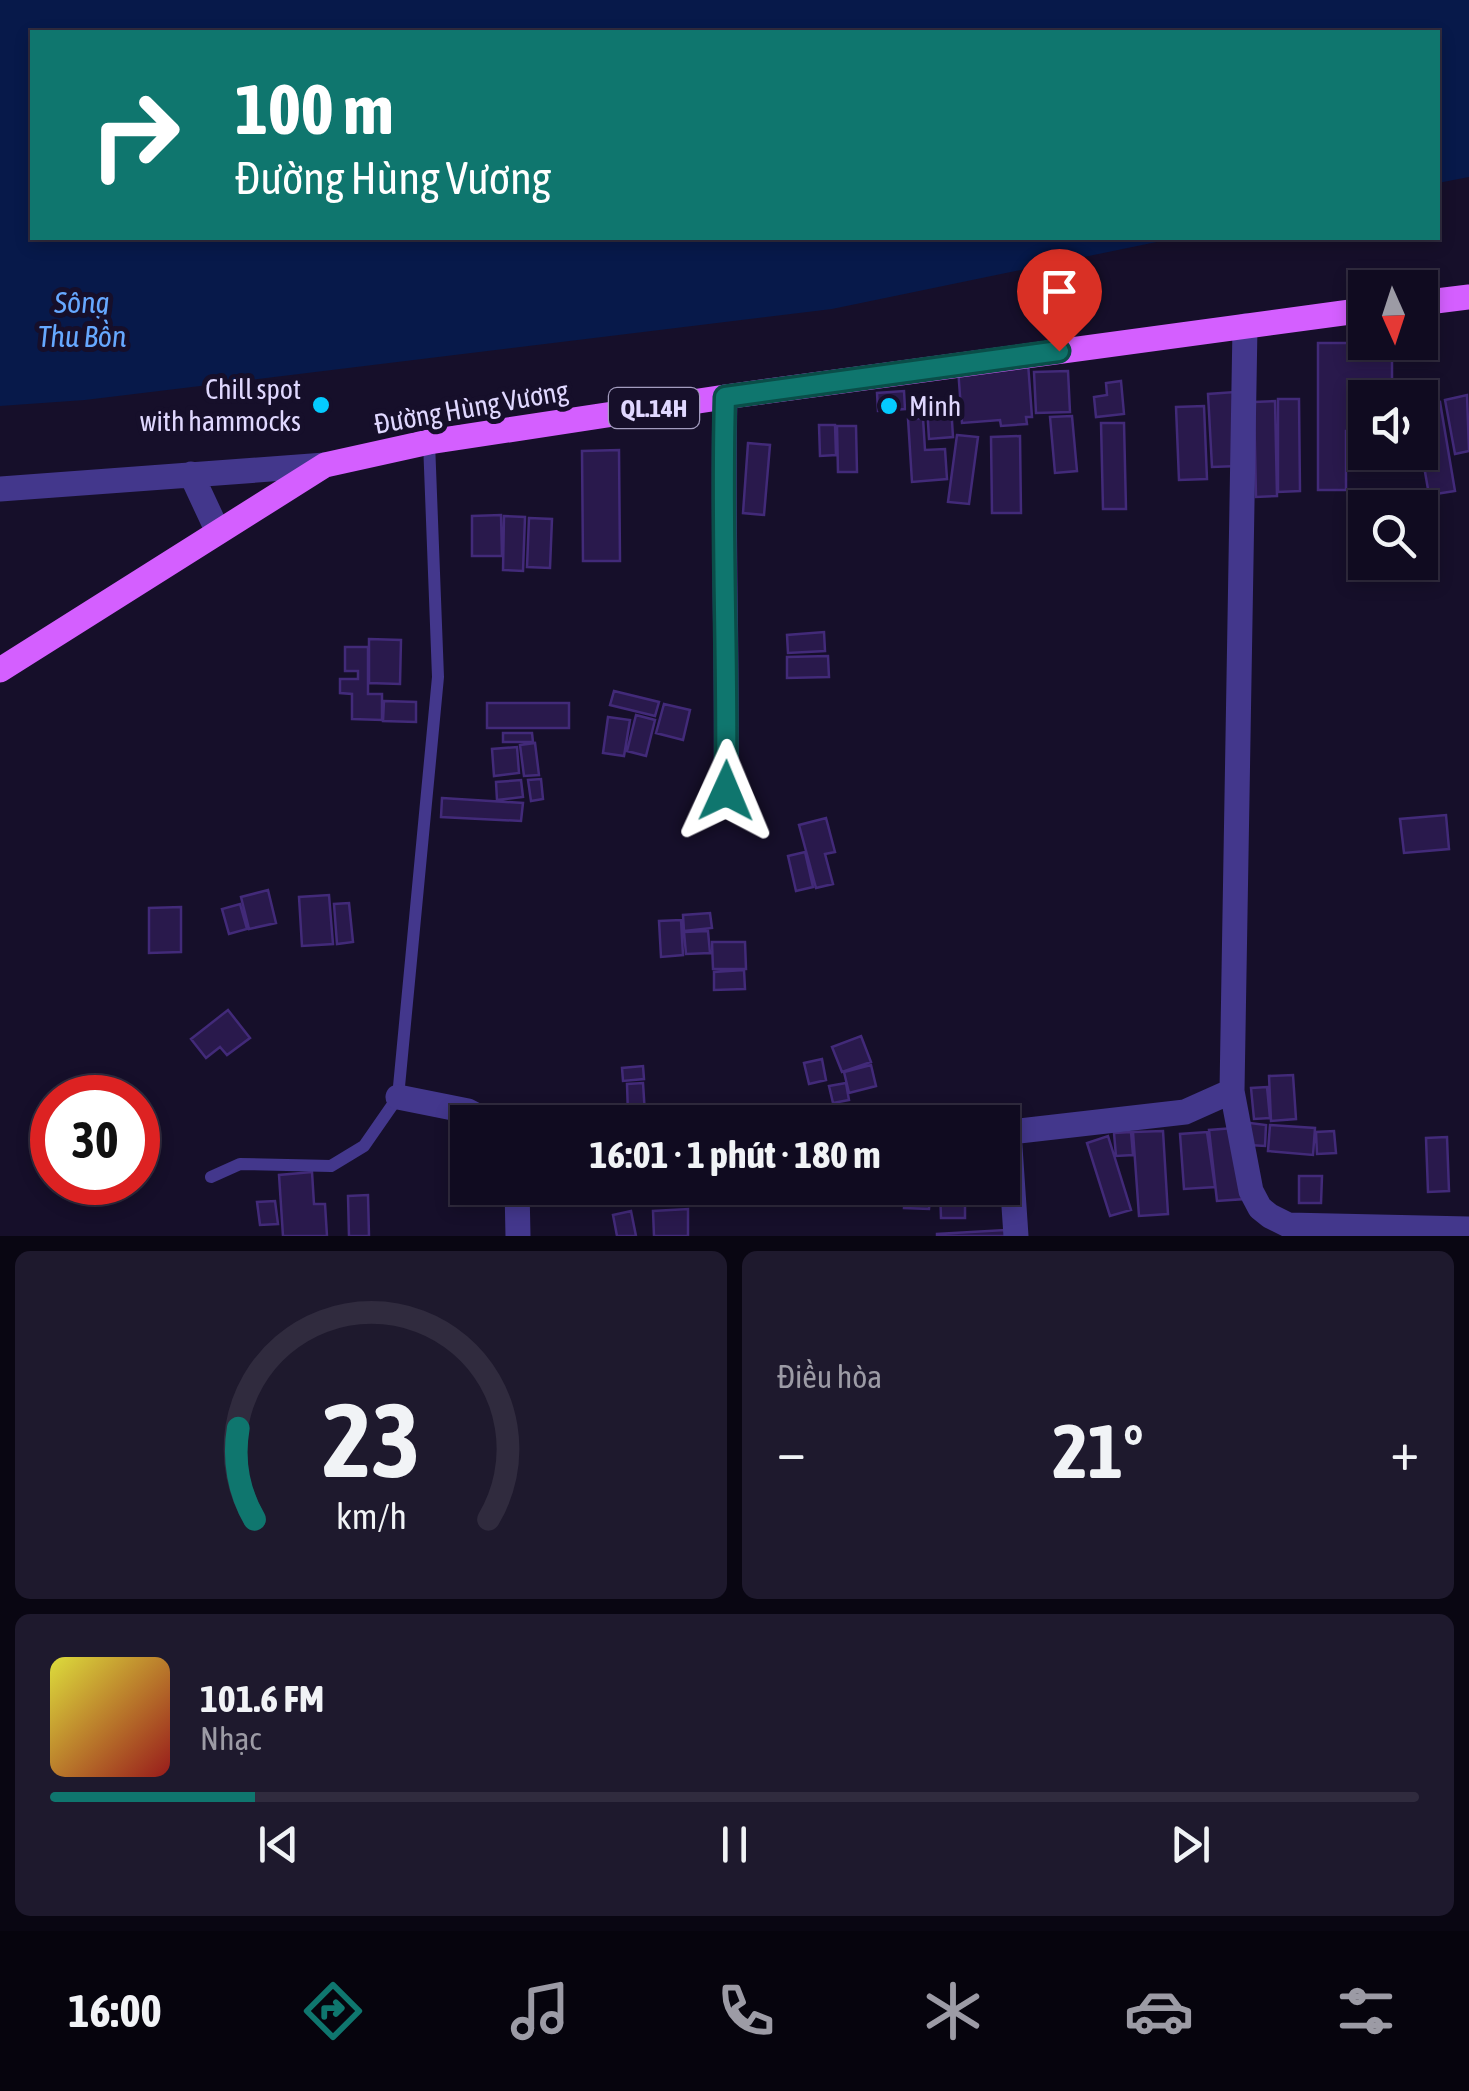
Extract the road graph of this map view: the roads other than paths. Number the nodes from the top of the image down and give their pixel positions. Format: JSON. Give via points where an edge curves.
{"nodes":[{"id":1,"x":1469,"y":297,"type":"edge"},
{"id":2,"x":1438,"y":301,"type":"edge"},
{"id":3,"x":1348,"y":312,"type":"edge"},
{"id":4,"x":1245,"y":326,"type":"junction"},
{"id":5,"x":725,"y":397,"type":"junction"},
{"id":6,"x":429,"y":442,"type":"junction"},
{"id":7,"x":325,"y":464,"type":"junction"},
{"id":8,"x":191,"y":474,"type":"junction"},
{"id":9,"x":0,"y":489,"type":"edge"},
{"id":10,"x":218,"y":532,"type":"junction"},
{"id":11,"x":0,"y":670,"type":"edge"},
{"id":12,"x":726,"y":791,"type":"dead end"},
{"id":13,"x":1232,"y":1091,"type":"junction"},
{"id":14,"x":398,"y":1097,"type":"junction"},
{"id":15,"x":450,"y":1107,"type":"edge"},
{"id":16,"x":1020,"y":1130,"type":"edge"},
{"id":17,"x":211,"y":1177,"type":"dead end"},
{"id":18,"x":517,"y":1205,"type":"edge"},
{"id":19,"x":1013,"y":1205,"type":"edge"},
{"id":20,"x":1469,"y":1229,"type":"edge"},
{"id":21,"x":518,"y":1236,"type":"edge"},
{"id":22,"x":1016,"y":1236,"type":"edge"}],
"edges":[{"from":1,"to":2,"type":"main road"},
{"from":3,"to":4,"type":"main road","name":"Đường Hùng Vương","number":"QL.14H"},
{"from":4,"to":5,"type":"main road","name":"Đường Hùng Vương","number":"QL.14H"},
{"from":4,"to":13,"type":"street"},
{"from":5,"to":6,"type":"main road","name":"Đường Hùng Vương","number":"QL.14H"},
{"from":5,"to":12,"type":"street"},
{"from":6,"to":7,"type":"main road","name":"Đường Hùng Vương","number":"QL.14H"},
{"from":6,"to":14,"type":"lane","via":[[438,677]]},
{"from":7,"to":8,"type":"street"},
{"from":7,"to":10,"type":"main road","name":"Đường Hùng Vương","number":"QL.14H"},
{"from":8,"to":9,"type":"street"},
{"from":8,"to":10,"type":"street"},
{"from":10,"to":11,"type":"main road","name":"Đường Hùng Vương","number":"QL.14H"},
{"from":13,"to":16,"type":"street","via":[[1185,1112]]},
{"from":13,"to":20,"type":"street","via":[[1252,1191],[1270,1216],[1288,1225]]},
{"from":14,"to":15,"type":"street"},
{"from":14,"to":17,"type":"lane","via":[[364,1146],[331,1166],[240,1164]]},
{"from":18,"to":21,"type":"street"},
{"from":19,"to":22,"type":"street"}]}
